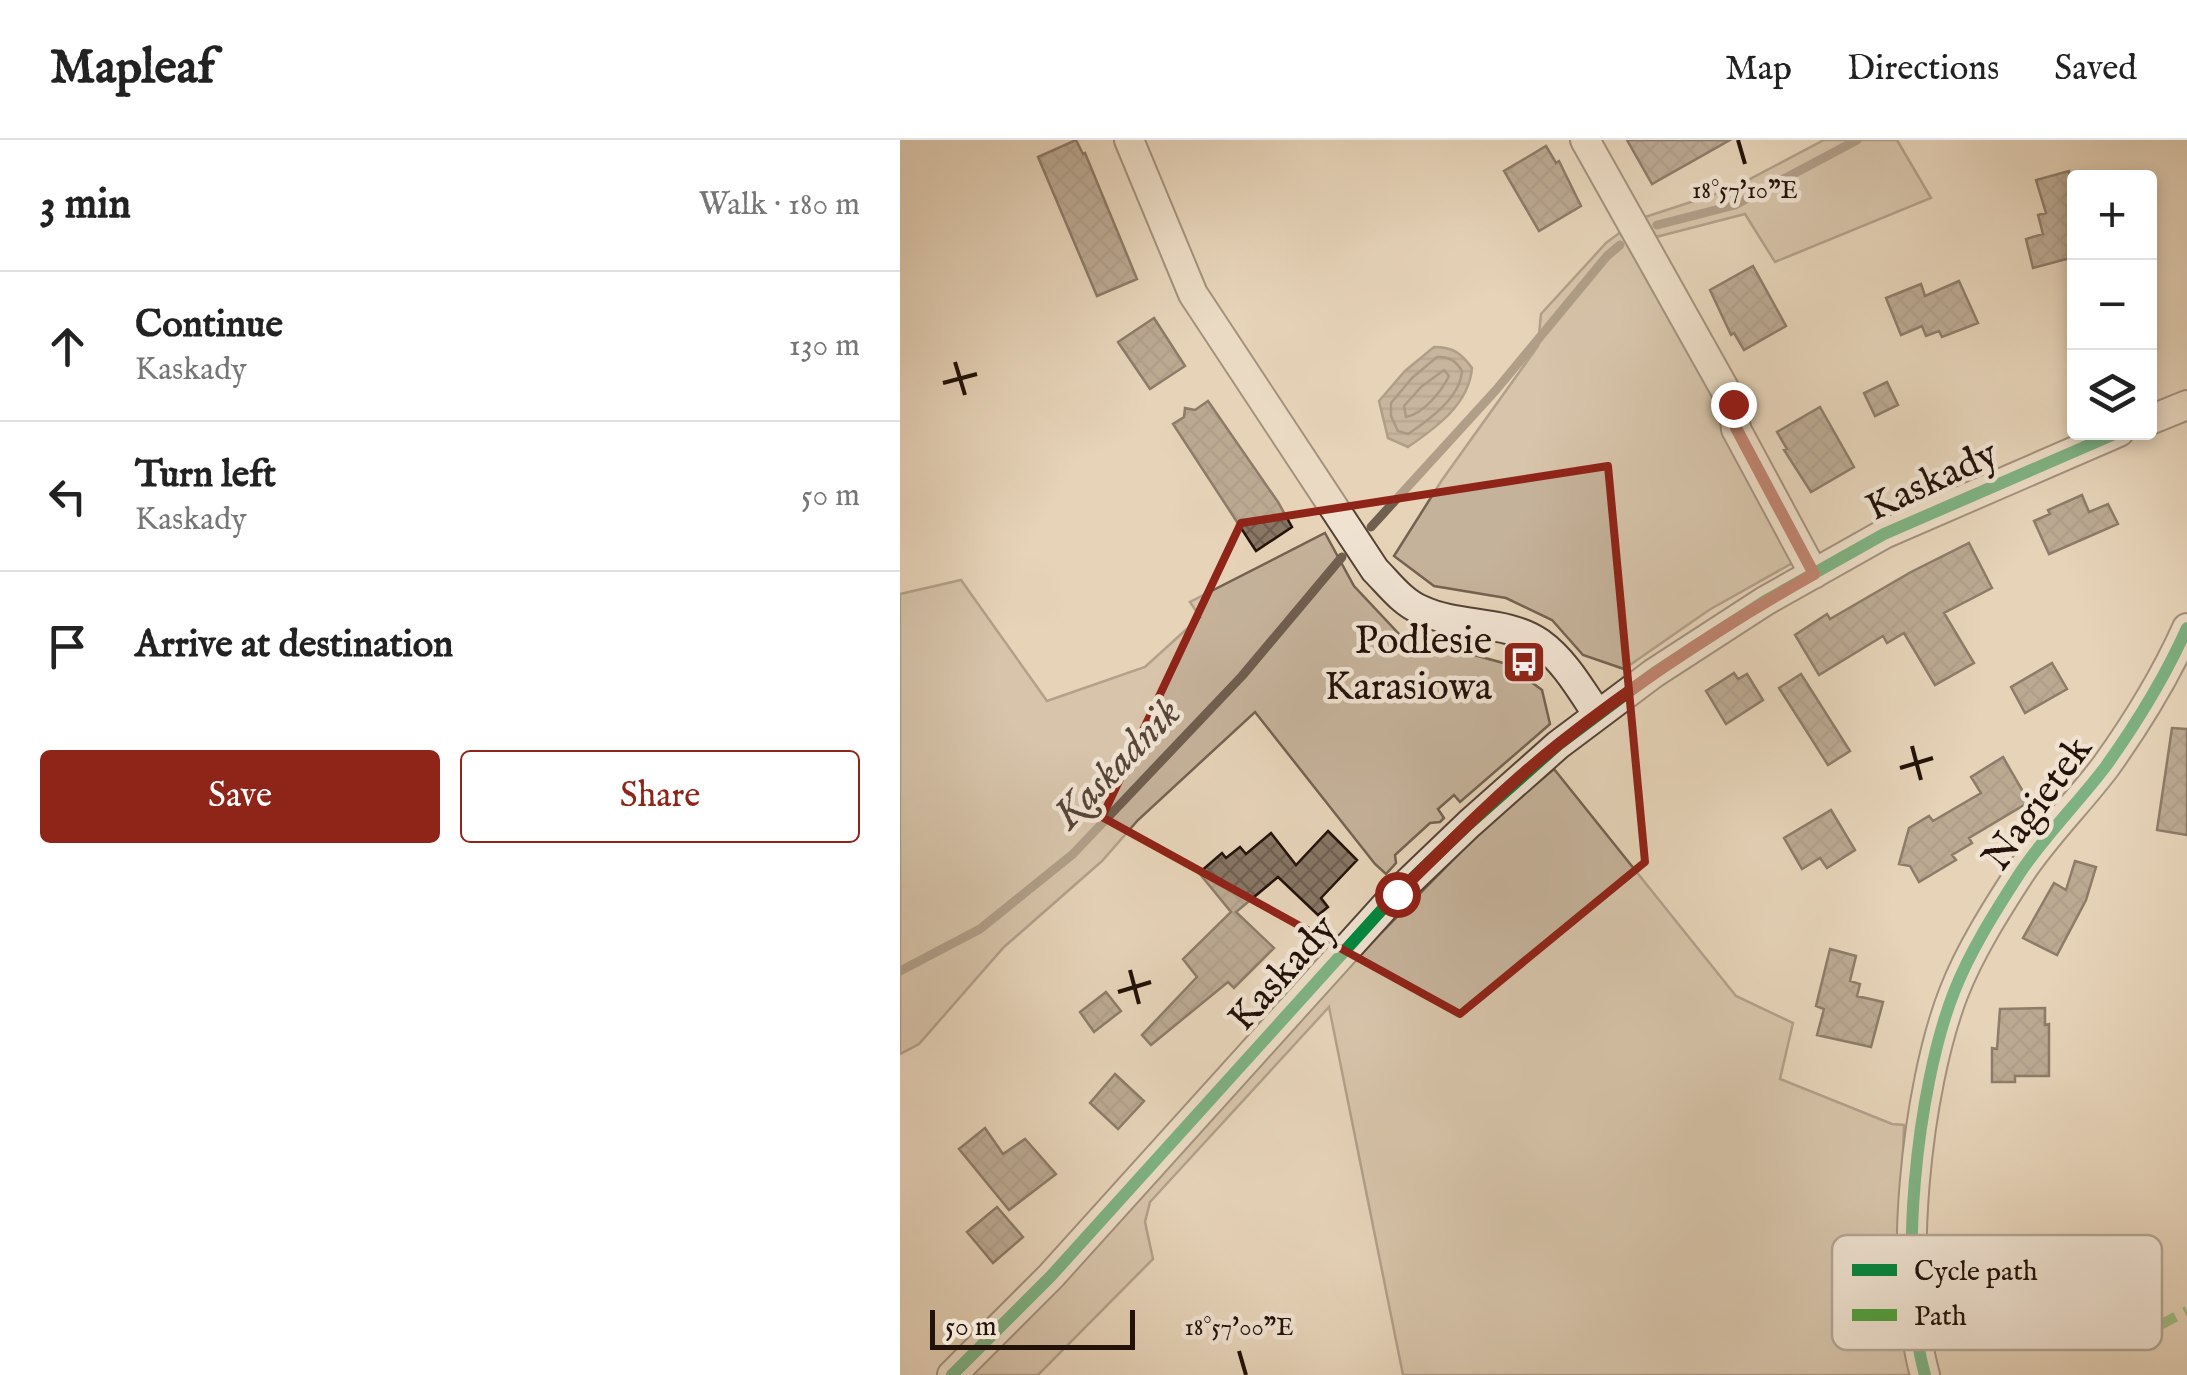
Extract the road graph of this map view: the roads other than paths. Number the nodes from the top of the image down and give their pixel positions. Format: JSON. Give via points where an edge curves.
{"nodes":[{"id":1,"x":1130,"y":140,"type":"edge"},
{"id":2,"x":1585,"y":140,"type":"edge"},
{"id":3,"x":2187,"y":404,"type":"edge"},
{"id":4,"x":2157,"y":417,"type":"edge"},
{"id":5,"x":2101,"y":440,"type":"edge"},
{"id":6,"x":1814,"y":574,"type":"junction"},
{"id":7,"x":2187,"y":628,"type":"edge"},
{"id":8,"x":1598,"y":715,"type":"junction"},
{"id":9,"x":1913,"y":1235,"type":"edge"},
{"id":10,"x":1919,"y":1350,"type":"edge"},
{"id":11,"x":952,"y":1375,"type":"edge"},
{"id":12,"x":1925,"y":1375,"type":"edge"}],
"edges":[{"from":1,"to":8,"type":"street","via":[[1193,294],[1375,570],[1419,610],[1538,642]]},
{"from":2,"to":6,"type":"street","via":[[1733,404],[1736,428]]},
{"from":3,"to":4,"type":"street"},
{"from":5,"to":6,"type":"street","name":"Kaskady","via":[[1884,534]]},
{"from":6,"to":8,"type":"street","name":"Kaskady","via":[[1654,672]]},
{"from":7,"to":9,"type":"street","name":"Nagietek","via":[[2106,764],[2022,870],[1954,992],[1926,1086]]},
{"from":8,"to":11,"type":"street","name":"Kaskady","via":[[1468,824],[1397,894],[1051,1276]]},
{"from":10,"to":12,"type":"street","name":"Nagietek"}]}
